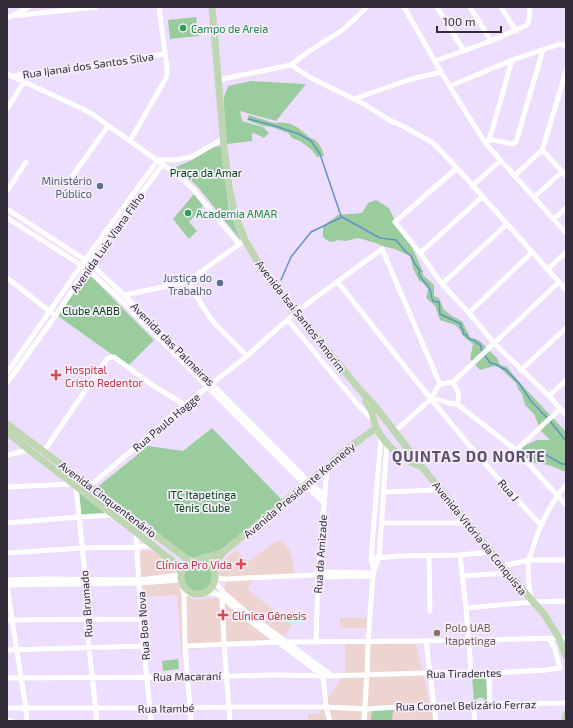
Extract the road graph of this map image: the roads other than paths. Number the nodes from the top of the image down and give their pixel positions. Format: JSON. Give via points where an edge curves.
{"nodes":[{"id":1,"x":29,"y":7,"type":"edge"},
{"id":2,"x":96,"y":7,"type":"edge"},
{"id":3,"x":159,"y":7,"type":"edge"},
{"id":4,"x":212,"y":7,"type":"edge"},
{"id":5,"x":367,"y":7,"type":"edge"},
{"id":6,"x":404,"y":7,"type":"edge"},
{"id":7,"x":437,"y":7,"type":"edge"},
{"id":8,"x":470,"y":7,"type":"edge"},
{"id":9,"x":501,"y":7,"type":"edge"},
{"id":10,"x":530,"y":7,"type":"edge"},
{"id":11,"x":9,"y":17,"type":"edge"},
{"id":12,"x":516,"y":31,"type":"junction"},
{"id":13,"x":491,"y":41,"type":"junction"},
{"id":14,"x":566,"y":46,"type":"edge"},
{"id":15,"x":544,"y":50,"type":"junction"},
{"id":16,"x":464,"y":51,"type":"junction"},
{"id":17,"x":165,"y":54,"type":"junction"},
{"id":18,"x":512,"y":60,"type":"junction"},
{"id":19,"x":435,"y":61,"type":"junction"},
{"id":20,"x":291,"y":65,"type":"junction"},
{"id":21,"x":566,"y":71,"type":"edge"},
{"id":22,"x":441,"y":72,"type":"junction"},
{"id":23,"x":9,"y":75,"type":"edge"},
{"id":24,"x":218,"y":80,"type":"junction"},
{"id":25,"x":24,"y":82,"type":"junction"},
{"id":26,"x":450,"y":86,"type":"junction"},
{"id":27,"x":354,"y":99,"type":"junction"},
{"id":28,"x":7,"y":109,"type":"edge"},
{"id":29,"x":108,"y":126,"type":"junction"},
{"id":30,"x":224,"y":139,"type":"junction"},
{"id":31,"x":489,"y":139,"type":"junction"},
{"id":32,"x":130,"y":141,"type":"junction"},
{"id":33,"x":487,"y":145,"type":"junction"},
{"id":34,"x":542,"y":152,"type":"junction"},
{"id":35,"x":500,"y":161,"type":"junction"},
{"id":36,"x":26,"y":162,"type":"dead end"},
{"id":37,"x":161,"y":162,"type":"junction"},
{"id":38,"x":457,"y":168,"type":"junction"},
{"id":39,"x":564,"y":174,"type":"edge"},
{"id":40,"x":514,"y":176,"type":"junction"},
{"id":41,"x":69,"y":181,"type":"dead end"},
{"id":42,"x":472,"y":186,"type":"junction"},
{"id":43,"x":7,"y":191,"type":"edge"},
{"id":44,"x":482,"y":197,"type":"junction"},
{"id":45,"x":534,"y":197,"type":"junction"},
{"id":46,"x":566,"y":208,"type":"edge"},
{"id":47,"x":7,"y":209,"type":"edge"},
{"id":48,"x":7,"y":218,"type":"edge"},
{"id":49,"x":554,"y":219,"type":"junction"},
{"id":50,"x":507,"y":224,"type":"junction"},
{"id":51,"x":566,"y":233,"type":"edge"},
{"id":52,"x":51,"y":238,"type":"junction"},
{"id":53,"x":242,"y":242,"type":"junction"},
{"id":54,"x":47,"y":243,"type":"junction"},
{"id":55,"x":532,"y":252,"type":"junction"},
{"id":56,"x":566,"y":252,"type":"edge"},
{"id":57,"x":420,"y":253,"type":"junction"},
{"id":58,"x":86,"y":264,"type":"junction"},
{"id":59,"x":548,"y":269,"type":"junction"},
{"id":60,"x":7,"y":278,"type":"edge"},
{"id":61,"x":188,"y":281,"type":"junction"},
{"id":62,"x":337,"y":281,"type":"junction"},
{"id":63,"x":559,"y":282,"type":"junction"},
{"id":64,"x":442,"y":284,"type":"junction"},
{"id":65,"x":566,"y":290,"type":"edge"},
{"id":66,"x":124,"y":295,"type":"junction"},
{"id":67,"x":50,"y":311,"type":"junction"},
{"id":68,"x":296,"y":312,"type":"junction"},
{"id":69,"x":469,"y":313,"type":"junction"},
{"id":70,"x":56,"y":315,"type":"junction"},
{"id":71,"x":288,"y":320,"type":"junction"},
{"id":72,"x":566,"y":328,"type":"edge"},
{"id":73,"x":494,"y":343,"type":"junction"},
{"id":74,"x":247,"y":356,"type":"junction"},
{"id":75,"x":12,"y":366,"type":"edge"},
{"id":76,"x":521,"y":370,"type":"junction"},
{"id":77,"x":7,"y":373,"type":"edge"},
{"id":78,"x":566,"y":380,"type":"edge"},
{"id":79,"x":453,"y":382,"type":"junction"},
{"id":80,"x":7,"y":383,"type":"edge"},
{"id":81,"x":212,"y":383,"type":"junction"},
{"id":82,"x":440,"y":384,"type":"junction"},
{"id":83,"x":208,"y":387,"type":"junction"},
{"id":84,"x":360,"y":390,"type":"junction"},
{"id":85,"x":548,"y":396,"type":"junction"},
{"id":86,"x":431,"y":399,"type":"junction"},
{"id":87,"x":457,"y":404,"type":"junction"},
{"id":88,"x":185,"y":405,"type":"junction"},
{"id":89,"x":560,"y":409,"type":"junction"},
{"id":90,"x":566,"y":415,"type":"edge"},
{"id":91,"x":384,"y":417,"type":"junction"},
{"id":92,"x":7,"y":424,"type":"edge"},
{"id":93,"x":375,"y":424,"type":"junction"},
{"id":94,"x":388,"y":424,"type":"joint"},
{"id":95,"x":7,"y":432,"type":"edge"},
{"id":96,"x":394,"y":432,"type":"junction"},
{"id":97,"x":381,"y":436,"type":"junction"},
{"id":98,"x":25,"y":437,"type":"junction"},
{"id":99,"x":387,"y":443,"type":"junction"},
{"id":100,"x":29,"y":450,"type":"junction"},
{"id":101,"x":516,"y":450,"type":"junction"},
{"id":102,"x":44,"y":451,"type":"junction"},
{"id":103,"x":7,"y":455,"type":"edge"},
{"id":104,"x":422,"y":467,"type":"junction"},
{"id":105,"x":327,"y":468,"type":"junction"},
{"id":106,"x":307,"y":483,"type":"junction"},
{"id":107,"x":74,"y":485,"type":"junction"},
{"id":108,"x":566,"y":485,"type":"edge"},
{"id":109,"x":90,"y":486,"type":"junction"},
{"id":110,"x":7,"y":487,"type":"edge"},
{"id":111,"x":441,"y":490,"type":"junction"},
{"id":112,"x":383,"y":492,"type":"junction"},
{"id":113,"x":558,"y":495,"type":"junction"},
{"id":114,"x":324,"y":496,"type":"junction"},
{"id":115,"x":324,"y":503,"type":"junction"},
{"id":116,"x":566,"y":504,"type":"edge"},
{"id":117,"x":114,"y":515,"type":"junction"},
{"id":118,"x":78,"y":517,"type":"junction"},
{"id":119,"x":7,"y":523,"type":"edge"},
{"id":120,"x":381,"y":523,"type":"junction"},
{"id":121,"x":467,"y":523,"type":"junction"},
{"id":122,"x":541,"y":525,"type":"junction"},
{"id":123,"x":136,"y":532,"type":"junction"},
{"id":124,"x":154,"y":546,"type":"junction"},
{"id":125,"x":136,"y":547,"type":"junction"},
{"id":126,"x":82,"y":548,"type":"junction"},
{"id":127,"x":491,"y":552,"type":"junction"},
{"id":128,"x":7,"y":553,"type":"edge"},
{"id":129,"x":222,"y":553,"type":"junction"},
{"id":130,"x":429,"y":555,"type":"junction"},
{"id":131,"x":460,"y":555,"type":"junction"},
{"id":132,"x":379,"y":558,"type":"junction"},
{"id":133,"x":371,"y":559,"type":"junction"},
{"id":134,"x":529,"y":560,"type":"junction"},
{"id":135,"x":566,"y":560,"type":"edge"},
{"id":136,"x":194,"y":561,"type":"junction"},
{"id":137,"x":502,"y":566,"type":"junction"},
{"id":138,"x":213,"y":567,"type":"junction"},
{"id":139,"x":374,"y":573,"type":"junction"},
{"id":140,"x":508,"y":573,"type":"junction"},
{"id":141,"x":316,"y":574,"type":"junction"},
{"id":142,"x":462,"y":576,"type":"junction"},
{"id":143,"x":181,"y":578,"type":"junction"},
{"id":144,"x":226,"y":579,"type":"junction"},
{"id":145,"x":215,"y":580,"type":"junction"},
{"id":146,"x":85,"y":582,"type":"junction"},
{"id":147,"x":139,"y":582,"type":"junction"},
{"id":148,"x":7,"y":583,"type":"edge"},
{"id":149,"x":221,"y":589,"type":"junction"},
{"id":150,"x":207,"y":592,"type":"junction"},
{"id":151,"x":187,"y":594,"type":"junction"},
{"id":152,"x":222,"y":597,"type":"junction"},
{"id":153,"x":566,"y":601,"type":"edge"},
{"id":154,"x":532,"y":602,"type":"junction"},
{"id":155,"x":466,"y":608,"type":"junction"},
{"id":156,"x":430,"y":611,"type":"dead end"},
{"id":157,"x":86,"y":619,"type":"junction"},
{"id":158,"x":141,"y":619,"type":"junction"},
{"id":159,"x":9,"y":620,"type":"edge"},
{"id":160,"x":549,"y":638,"type":"junction"},
{"id":161,"x":563,"y":638,"type":"edge"},
{"id":162,"x":469,"y":640,"type":"junction"},
{"id":163,"x":426,"y":641,"type":"junction"},
{"id":164,"x":278,"y":642,"type":"junction"},
{"id":165,"x":286,"y":642,"type":"junction"},
{"id":166,"x":316,"y":642,"type":"junction"},
{"id":167,"x":368,"y":642,"type":"junction"},
{"id":168,"x":224,"y":644,"type":"junction"},
{"id":169,"x":144,"y":646,"type":"junction"},
{"id":170,"x":185,"y":646,"type":"junction"},
{"id":171,"x":90,"y":647,"type":"junction"},
{"id":172,"x":16,"y":649,"type":"junction"},
{"id":173,"x":7,"y":650,"type":"edge"},
{"id":174,"x":566,"y":656,"type":"edge"},
{"id":175,"x":471,"y":672,"type":"junction"},
{"id":176,"x":431,"y":673,"type":"junction"},
{"id":177,"x":489,"y":673,"type":"junction"},
{"id":178,"x":367,"y":674,"type":"junction"},
{"id":179,"x":322,"y":675,"type":"junction"},
{"id":180,"x":226,"y":676,"type":"junction"},
{"id":181,"x":331,"y":676,"type":"junction"},
{"id":182,"x":146,"y":677,"type":"junction"},
{"id":183,"x":187,"y":677,"type":"junction"},
{"id":184,"x":7,"y":678,"type":"edge"},
{"id":185,"x":21,"y":678,"type":"junction"},
{"id":186,"x":93,"y":678,"type":"junction"},
{"id":187,"x":473,"y":704,"type":"junction"},
{"id":188,"x":490,"y":704,"type":"junction"},
{"id":189,"x":566,"y":704,"type":"edge"},
{"id":190,"x":434,"y":705,"type":"junction"},
{"id":191,"x":229,"y":707,"type":"junction"},
{"id":192,"x":326,"y":707,"type":"junction"},
{"id":193,"x":7,"y":708,"type":"edge"},
{"id":194,"x":26,"y":708,"type":"junction"},
{"id":195,"x":96,"y":708,"type":"junction"},
{"id":196,"x":150,"y":708,"type":"junction"},
{"id":197,"x":189,"y":708,"type":"junction"},
{"id":198,"x":365,"y":709,"type":"junction"},
{"id":199,"x":566,"y":715,"type":"edge"},
{"id":200,"x":7,"y":720,"type":"edge"},
{"id":201,"x":12,"y":721,"type":"edge"},
{"id":202,"x":27,"y":721,"type":"edge"},
{"id":203,"x":97,"y":721,"type":"edge"},
{"id":204,"x":151,"y":721,"type":"edge"},
{"id":205,"x":191,"y":721,"type":"edge"},
{"id":206,"x":230,"y":721,"type":"edge"},
{"id":207,"x":330,"y":721,"type":"edge"},
{"id":208,"x":364,"y":721,"type":"edge"},
{"id":209,"x":436,"y":721,"type":"edge"},
{"id":210,"x":475,"y":721,"type":"edge"},
{"id":211,"x":565,"y":721,"type":"edge"}],
"edges":[{"from":1,"to":11,"type":"street"},
{"from":2,"to":11,"type":"street"},
{"from":3,"to":17,"type":"street"},
{"from":4,"to":24,"type":"main road","name":"Avenida Isai Santos Amorim"},
{"from":5,"to":20,"type":"street","via":[[344,29]]},
{"from":6,"to":19,"type":"street"},
{"from":7,"to":16,"type":"street"},
{"from":8,"to":13,"type":"street"},
{"from":9,"to":12,"type":"street"},
{"from":10,"to":12,"type":"street","via":[[528,24]]},
{"from":12,"to":13,"type":"street"},
{"from":13,"to":16,"type":"street"},
{"from":14,"to":15,"type":"street","via":[[560,44]]},
{"from":15,"to":18,"type":"street"},
{"from":15,"to":31,"type":"street","via":[[516,142],[512,144]]},
{"from":16,"to":19,"type":"street"},
{"from":17,"to":23,"type":"street","name":"Rua Ijanai dos Santos Silva"},
{"from":17,"to":32,"type":"street","via":[[166,78]]},
{"from":18,"to":26,"type":"street"},
{"from":18,"to":31,"type":"street"},
{"from":19,"to":22,"type":"street"},
{"from":20,"to":24,"type":"street"},
{"from":20,"to":27,"type":"street"},
{"from":21,"to":34,"type":"street"},
{"from":22,"to":26,"type":"street"},
{"from":22,"to":27,"type":"street","via":[[408,80]]},
{"from":23,"to":25,"type":"street"},
{"from":24,"to":30,"type":"main road","name":"Avenida Isai Santos Amorim"},
{"from":25,"to":28,"type":"street"},
{"from":25,"to":29,"type":"street","via":[[83,109]]},
{"from":26,"to":33,"type":"street"},
{"from":27,"to":38,"type":"street","via":[[433,143]]},
{"from":29,"to":32,"type":"street"},
{"from":29,"to":41,"type":"street"},
{"from":30,"to":37,"type":"street","via":[[191,157]]},
{"from":30,"to":53,"type":"main road","name":"Avenida Isai Santos Amorim","via":[[229,187]]},
{"from":31,"to":33,"type":"street"},
{"from":32,"to":37,"type":"street"},
{"from":33,"to":35,"type":"street"},
{"from":34,"to":39,"type":"street"},
{"from":34,"to":40,"type":"street"},
{"from":35,"to":40,"type":"street"},
{"from":35,"to":42,"type":"street"},
{"from":36,"to":43,"type":"street"},
{"from":37,"to":53,"type":"street","via":[[180,176]]},
{"from":37,"to":58,"type":"street","name":"Avenida Luiz Viana Filho"},
{"from":38,"to":42,"type":"street"},
{"from":38,"to":57,"type":"street","via":[[396,222]]},
{"from":39,"to":45,"type":"street"},
{"from":40,"to":45,"type":"street"},
{"from":42,"to":44,"type":"street"},
{"from":44,"to":50,"type":"street"},
{"from":44,"to":57,"type":"street"},
{"from":45,"to":49,"type":"street"},
{"from":46,"to":49,"type":"street"},
{"from":47,"to":52,"type":"street","name":"Avenida das Palmeiras"},
{"from":48,"to":54,"type":"street","name":"Avenida das Palmeiras"},
{"from":49,"to":51,"type":"street"},
{"from":50,"to":55,"type":"street"},
{"from":50,"to":64,"type":"street"},
{"from":52,"to":54,"type":"street"},
{"from":52,"to":58,"type":"street","name":"Avenida das Palmeiras"},
{"from":53,"to":61,"type":"street"},
{"from":53,"to":68,"type":"main road","name":"Avenida Isai Santos Amorim"},
{"from":54,"to":58,"type":"street","name":"Avenida das Palmeiras"},
{"from":55,"to":59,"type":"street"},
{"from":55,"to":69,"type":"street"},
{"from":56,"to":59,"type":"street"},
{"from":57,"to":64,"type":"street"},
{"from":58,"to":66,"type":"street","name":"Avenida das Palmeiras"},
{"from":58,"to":67,"type":"street","name":"Avenida Luiz Viana Filho"},
{"from":58,"to":70,"type":"street","name":"Avenida Luiz Viana Filho"},
{"from":58,"to":83,"type":"street","name":"Avenida das Palmeiras"},
{"from":59,"to":63,"type":"street"},
{"from":60,"to":67,"type":"street"},
{"from":61,"to":66,"type":"street"},
{"from":61,"to":74,"type":"street","via":[[211,319]]},
{"from":62,"to":68,"type":"street","name":"Rua Paulo Hagge"},
{"from":62,"to":82,"type":"street","name":"Rua Paulo Hagge","via":[[382,249]]},
{"from":62,"to":86,"type":"street","name":"Rua J"},
{"from":63,"to":65,"type":"street"},
{"from":63,"to":73,"type":"street"},
{"from":64,"to":69,"type":"street"},
{"from":66,"to":81,"type":"street","name":"Avenida das Palmeiras"},
{"from":67,"to":70,"type":"street"},
{"from":67,"to":75,"type":"street","name":"Avenida Luiz Viana Filho"},
{"from":68,"to":71,"type":"street","name":"Rua Paulo Hagge"},
{"from":68,"to":84,"type":"main road","name":"Avenida Isai Santos Amorim"},
{"from":69,"to":73,"type":"street"},
{"from":70,"to":75,"type":"street","name":"Avenida Luiz Viana Filho"},
{"from":71,"to":74,"type":"street","name":"Rua Paulo Hagge"},
{"from":71,"to":93,"type":"street"},
{"from":72,"to":76,"type":"street"},
{"from":73,"to":76,"type":"street"},
{"from":73,"to":79,"type":"street"},
{"from":74,"to":81,"type":"street","name":"Rua Paulo Hagge"},
{"from":75,"to":77,"type":"street","name":"Avenida Luiz Viana Filho"},
{"from":75,"to":80,"type":"street","name":"Avenida Luiz Viana Filho"},
{"from":76,"to":85,"type":"street"},
{"from":78,"to":85,"type":"street"},
{"from":79,"to":82,"type":"street"},
{"from":79,"to":87,"type":"street","via":[[458,395]]},
{"from":81,"to":83,"type":"street","name":"Rua Paulo Hagge"},
{"from":81,"to":106,"type":"street","name":"Avenida das Palmeiras"},
{"from":82,"to":86,"type":"street"},
{"from":83,"to":88,"type":"street","name":"Rua Paulo Hagge"},
{"from":83,"to":106,"type":"street","name":"Avenida das Palmeiras"},
{"from":84,"to":91,"type":"main road","name":"Avenida Isai Santos Amorim"},
{"from":84,"to":93,"type":"main road","via":[[372,412]]},
{"from":85,"to":89,"type":"street"},
{"from":86,"to":87,"type":"street"},
{"from":86,"to":96,"type":"street"},
{"from":86,"to":122,"type":"street","name":"Rua J"},
{"from":87,"to":101,"type":"street"},
{"from":88,"to":102,"type":"street","via":[[114,357],[110,357]]},
{"from":88,"to":109,"type":"street","name":"Rua Paulo Hagge"},
{"from":89,"to":90,"type":"street"},
{"from":89,"to":101,"type":"street"},
{"from":91,"to":93,"type":"main road","name":"Avenida Presidente Kennedy"},
{"from":91,"to":94,"type":"main road","name":"Avenida Isai Santos Amorim"},
{"from":92,"to":98,"type":"main road","name":"Avenida Cinquentenário"},
{"from":93,"to":97,"type":"main road"},
{"from":93,"to":105,"type":"main road","name":"Avenida Presidente Kennedy"},
{"from":94,"to":96,"type":"main road","name":"Avenida Vitória da Conquista"},
{"from":95,"to":100,"type":"main road","name":"Avenida Cinquentenário"},
{"from":96,"to":104,"type":"main road","name":"Avenida Vitória da Conquista"},
{"from":97,"to":99,"type":"main road"},
{"from":97,"to":133,"type":"street"},
{"from":98,"to":100,"type":"main road"},
{"from":98,"to":102,"type":"main road","name":"Avenida Cinquentenário"},
{"from":99,"to":104,"type":"main road","via":[[400,456]]},
{"from":99,"to":112,"type":"street"},
{"from":100,"to":103,"type":"street"},
{"from":100,"to":107,"type":"main road","name":"Avenida Cinquentenário"},
{"from":101,"to":113,"type":"street"},
{"from":102,"to":109,"type":"main road","name":"Avenida Cinquentenário"},
{"from":104,"to":111,"type":"main road","name":"Avenida Vitória da Conquista"},
{"from":105,"to":106,"type":"main road","name":"Avenida Presidente Kennedy"},
{"from":105,"to":114,"type":"street","name":"Rua da Amizade"},
{"from":106,"to":114,"type":"street","name":"Avenida das Palmeiras"},
{"from":106,"to":115,"type":"street","name":"Avenida das Palmeiras"},
{"from":106,"to":129,"type":"main road","name":"Avenida Presidente Kennedy"},
{"from":107,"to":110,"type":"street"},
{"from":107,"to":117,"type":"main road","name":"Avenida Cinquentenário"},
{"from":107,"to":118,"type":"street","name":"Rua Brumado"},
{"from":108,"to":113,"type":"street"},
{"from":109,"to":136,"type":"main road","name":"Avenida Cinquentenário"},
{"from":111,"to":112,"type":"street"},
{"from":111,"to":121,"type":"main road","name":"Avenida Vitória da Conquista"},
{"from":112,"to":120,"type":"street"},
{"from":113,"to":116,"type":"street"},
{"from":113,"to":122,"type":"street"},
{"from":114,"to":115,"type":"street","name":"Rua da Amizade"},
{"from":115,"to":141,"type":"street","name":"Rua da Amizade"},
{"from":117,"to":118,"type":"street"},
{"from":117,"to":123,"type":"main road","name":"Avenida Cinquentenário"},
{"from":118,"to":119,"type":"street"},
{"from":118,"to":126,"type":"street","name":"Rua Brumado"},
{"from":120,"to":121,"type":"street"},
{"from":120,"to":132,"type":"street"},
{"from":121,"to":127,"type":"main road","name":"Avenida Vitória da Conquista"},
{"from":122,"to":134,"type":"street"},
{"from":123,"to":124,"type":"main road","name":"Avenida Cinquentenário"},
{"from":123,"to":125,"type":"street","name":"Rua Boa Nova"},
{"from":124,"to":125,"type":"street"},
{"from":124,"to":143,"type":"main road","name":"Avenida Cinquentenário","via":[[173,561]]},
{"from":125,"to":126,"type":"street"},
{"from":125,"to":147,"type":"street","name":"Rua Boa Nova"},
{"from":126,"to":128,"type":"street"},
{"from":126,"to":146,"type":"street","name":"Rua Brumado"},
{"from":127,"to":131,"type":"street"},
{"from":127,"to":137,"type":"main road","name":"Avenida Vitória da Conquista"},
{"from":129,"to":136,"type":"main road","name":"Avenida Presidente Kennedy"},
{"from":129,"to":138,"type":"main road","name":"Avenida Presidente Kennedy"},
{"from":130,"to":131,"type":"street"},
{"from":130,"to":132,"type":"street"},
{"from":130,"to":156,"type":"street"},
{"from":131,"to":142,"type":"street"},
{"from":132,"to":133,"type":"street"},
{"from":132,"to":139,"type":"street"},
{"from":133,"to":139,"type":"street"},
{"from":134,"to":135,"type":"street"},
{"from":134,"to":137,"type":"street"},
{"from":134,"to":154,"type":"street"},
{"from":136,"to":138,"type":"main road","via":[[206,562]]},
{"from":136,"to":143,"type":"main road","via":[[184,567]]},
{"from":137,"to":140,"type":"main road","name":"Avenida Vitória da Conquista"},
{"from":138,"to":145,"type":"main road"},
{"from":139,"to":141,"type":"street"},
{"from":139,"to":167,"type":"street"},
{"from":140,"to":142,"type":"street"},
{"from":140,"to":154,"type":"main road","name":"Avenida Vitória da Conquista"},
{"from":141,"to":144,"type":"street"},
{"from":141,"to":166,"type":"street","name":"Rua da Amizade"},
{"from":142,"to":155,"type":"street"},
{"from":143,"to":147,"type":"street"},
{"from":143,"to":151,"type":"main road"},
{"from":144,"to":145,"type":"street"},
{"from":144,"to":149,"type":"street"},
{"from":145,"to":149,"type":"street"},
{"from":145,"to":150,"type":"main road"},
{"from":146,"to":147,"type":"street"},
{"from":146,"to":148,"type":"street"},
{"from":146,"to":157,"type":"street","name":"Rua Brumado"},
{"from":147,"to":158,"type":"street","name":"Rua Boa Nova"},
{"from":148,"to":159,"type":"street"},
{"from":149,"to":165,"type":"street","via":[[247,613]]},
{"from":150,"to":151,"type":"main road"},
{"from":150,"to":152,"type":"street"},
{"from":151,"to":170,"type":"street"},
{"from":152,"to":164,"type":"street"},
{"from":152,"to":168,"type":"street"},
{"from":153,"to":154,"type":"street"},
{"from":154,"to":155,"type":"street"},
{"from":154,"to":161,"type":"main road","name":"Avenida Vitória da Conquista"},
{"from":155,"to":162,"type":"street"},
{"from":157,"to":158,"type":"street"},
{"from":157,"to":159,"type":"street"},
{"from":157,"to":171,"type":"street","name":"Rua Brumado"},
{"from":158,"to":169,"type":"street","name":"Rua Boa Nova"},
{"from":159,"to":172,"type":"street"},
{"from":160,"to":161,"type":"street"},
{"from":160,"to":162,"type":"street"},
{"from":160,"to":177,"type":"street","name":"Rua Tiradentes","via":[[560,668]]},
{"from":161,"to":174,"type":"main road","name":"Avenida Vitória da Conquista"},
{"from":162,"to":163,"type":"street"},
{"from":162,"to":175,"type":"street"},
{"from":163,"to":167,"type":"street"},
{"from":163,"to":176,"type":"street"},
{"from":164,"to":168,"type":"street"},
{"from":164,"to":179,"type":"street"},
{"from":165,"to":166,"type":"street"},
{"from":165,"to":181,"type":"street"},
{"from":166,"to":167,"type":"street"},
{"from":167,"to":178,"type":"street"},
{"from":168,"to":170,"type":"street"},
{"from":168,"to":180,"type":"street"},
{"from":169,"to":171,"type":"street"},
{"from":169,"to":182,"type":"street","name":"Rua Boa Nova"},
{"from":170,"to":183,"type":"street"},
{"from":171,"to":172,"type":"street"},
{"from":171,"to":186,"type":"street","name":"Rua Brumado"},
{"from":172,"to":173,"type":"street"},
{"from":172,"to":185,"type":"street"},
{"from":175,"to":176,"type":"street","name":"Rua Tiradentes"},
{"from":175,"to":177,"type":"street","name":"Rua Tiradentes"},
{"from":176,"to":178,"type":"street","name":"Rua Tiradentes"},
{"from":176,"to":190,"type":"street"},
{"from":177,"to":188,"type":"street"},
{"from":178,"to":181,"type":"street","name":"Rua Macaraní"},
{"from":178,"to":198,"type":"street"},
{"from":179,"to":180,"type":"street","name":"Rua Macaraní"},
{"from":179,"to":181,"type":"street","name":"Rua Macaraní"},
{"from":179,"to":192,"type":"street"},
{"from":180,"to":183,"type":"street","name":"Rua Macaraní"},
{"from":180,"to":191,"type":"street"},
{"from":182,"to":183,"type":"street","name":"Rua Macaraní"},
{"from":182,"to":186,"type":"street","name":"Rua Macaraní"},
{"from":182,"to":196,"type":"street","name":"Rua Boa Nova"},
{"from":183,"to":197,"type":"street"},
{"from":184,"to":185,"type":"street","name":"Rua Macaraní"},
{"from":185,"to":186,"type":"street","name":"Rua Macaraní"},
{"from":185,"to":194,"type":"street"},
{"from":186,"to":195,"type":"street","name":"Rua Brumado"},
{"from":187,"to":188,"type":"street","name":"Rua Coronel Belizário Ferraz"},
{"from":187,"to":190,"type":"street","name":"Rua Coronel Belizário Ferraz"},
{"from":187,"to":210,"type":"street"},
{"from":188,"to":189,"type":"street","name":"Rua Coronel Belizário Ferraz"},
{"from":190,"to":198,"type":"street","name":"Rua Coronel Belizário Ferraz"},
{"from":190,"to":209,"type":"street"},
{"from":191,"to":192,"type":"street","name":"Rua Itambé"},
{"from":191,"to":197,"type":"street","name":"Rua Itambé"},
{"from":191,"to":206,"type":"street"},
{"from":192,"to":198,"type":"street","name":"Rua Coronel Belizário Ferraz"},
{"from":192,"to":207,"type":"street"},
{"from":193,"to":194,"type":"street","name":"Rua Itambé"},
{"from":194,"to":195,"type":"street","name":"Rua Itambé"},
{"from":194,"to":202,"type":"street"},
{"from":195,"to":196,"type":"street","name":"Rua Itambé"},
{"from":195,"to":203,"type":"street","name":"Rua Brumado"},
{"from":196,"to":197,"type":"street","name":"Rua Itambé"},
{"from":196,"to":204,"type":"street","name":"Rua Boa Nova"},
{"from":197,"to":205,"type":"street"},
{"from":198,"to":208,"type":"street"},
{"from":199,"to":211,"type":"main road"},
{"from":200,"to":201,"type":"street"}]}
